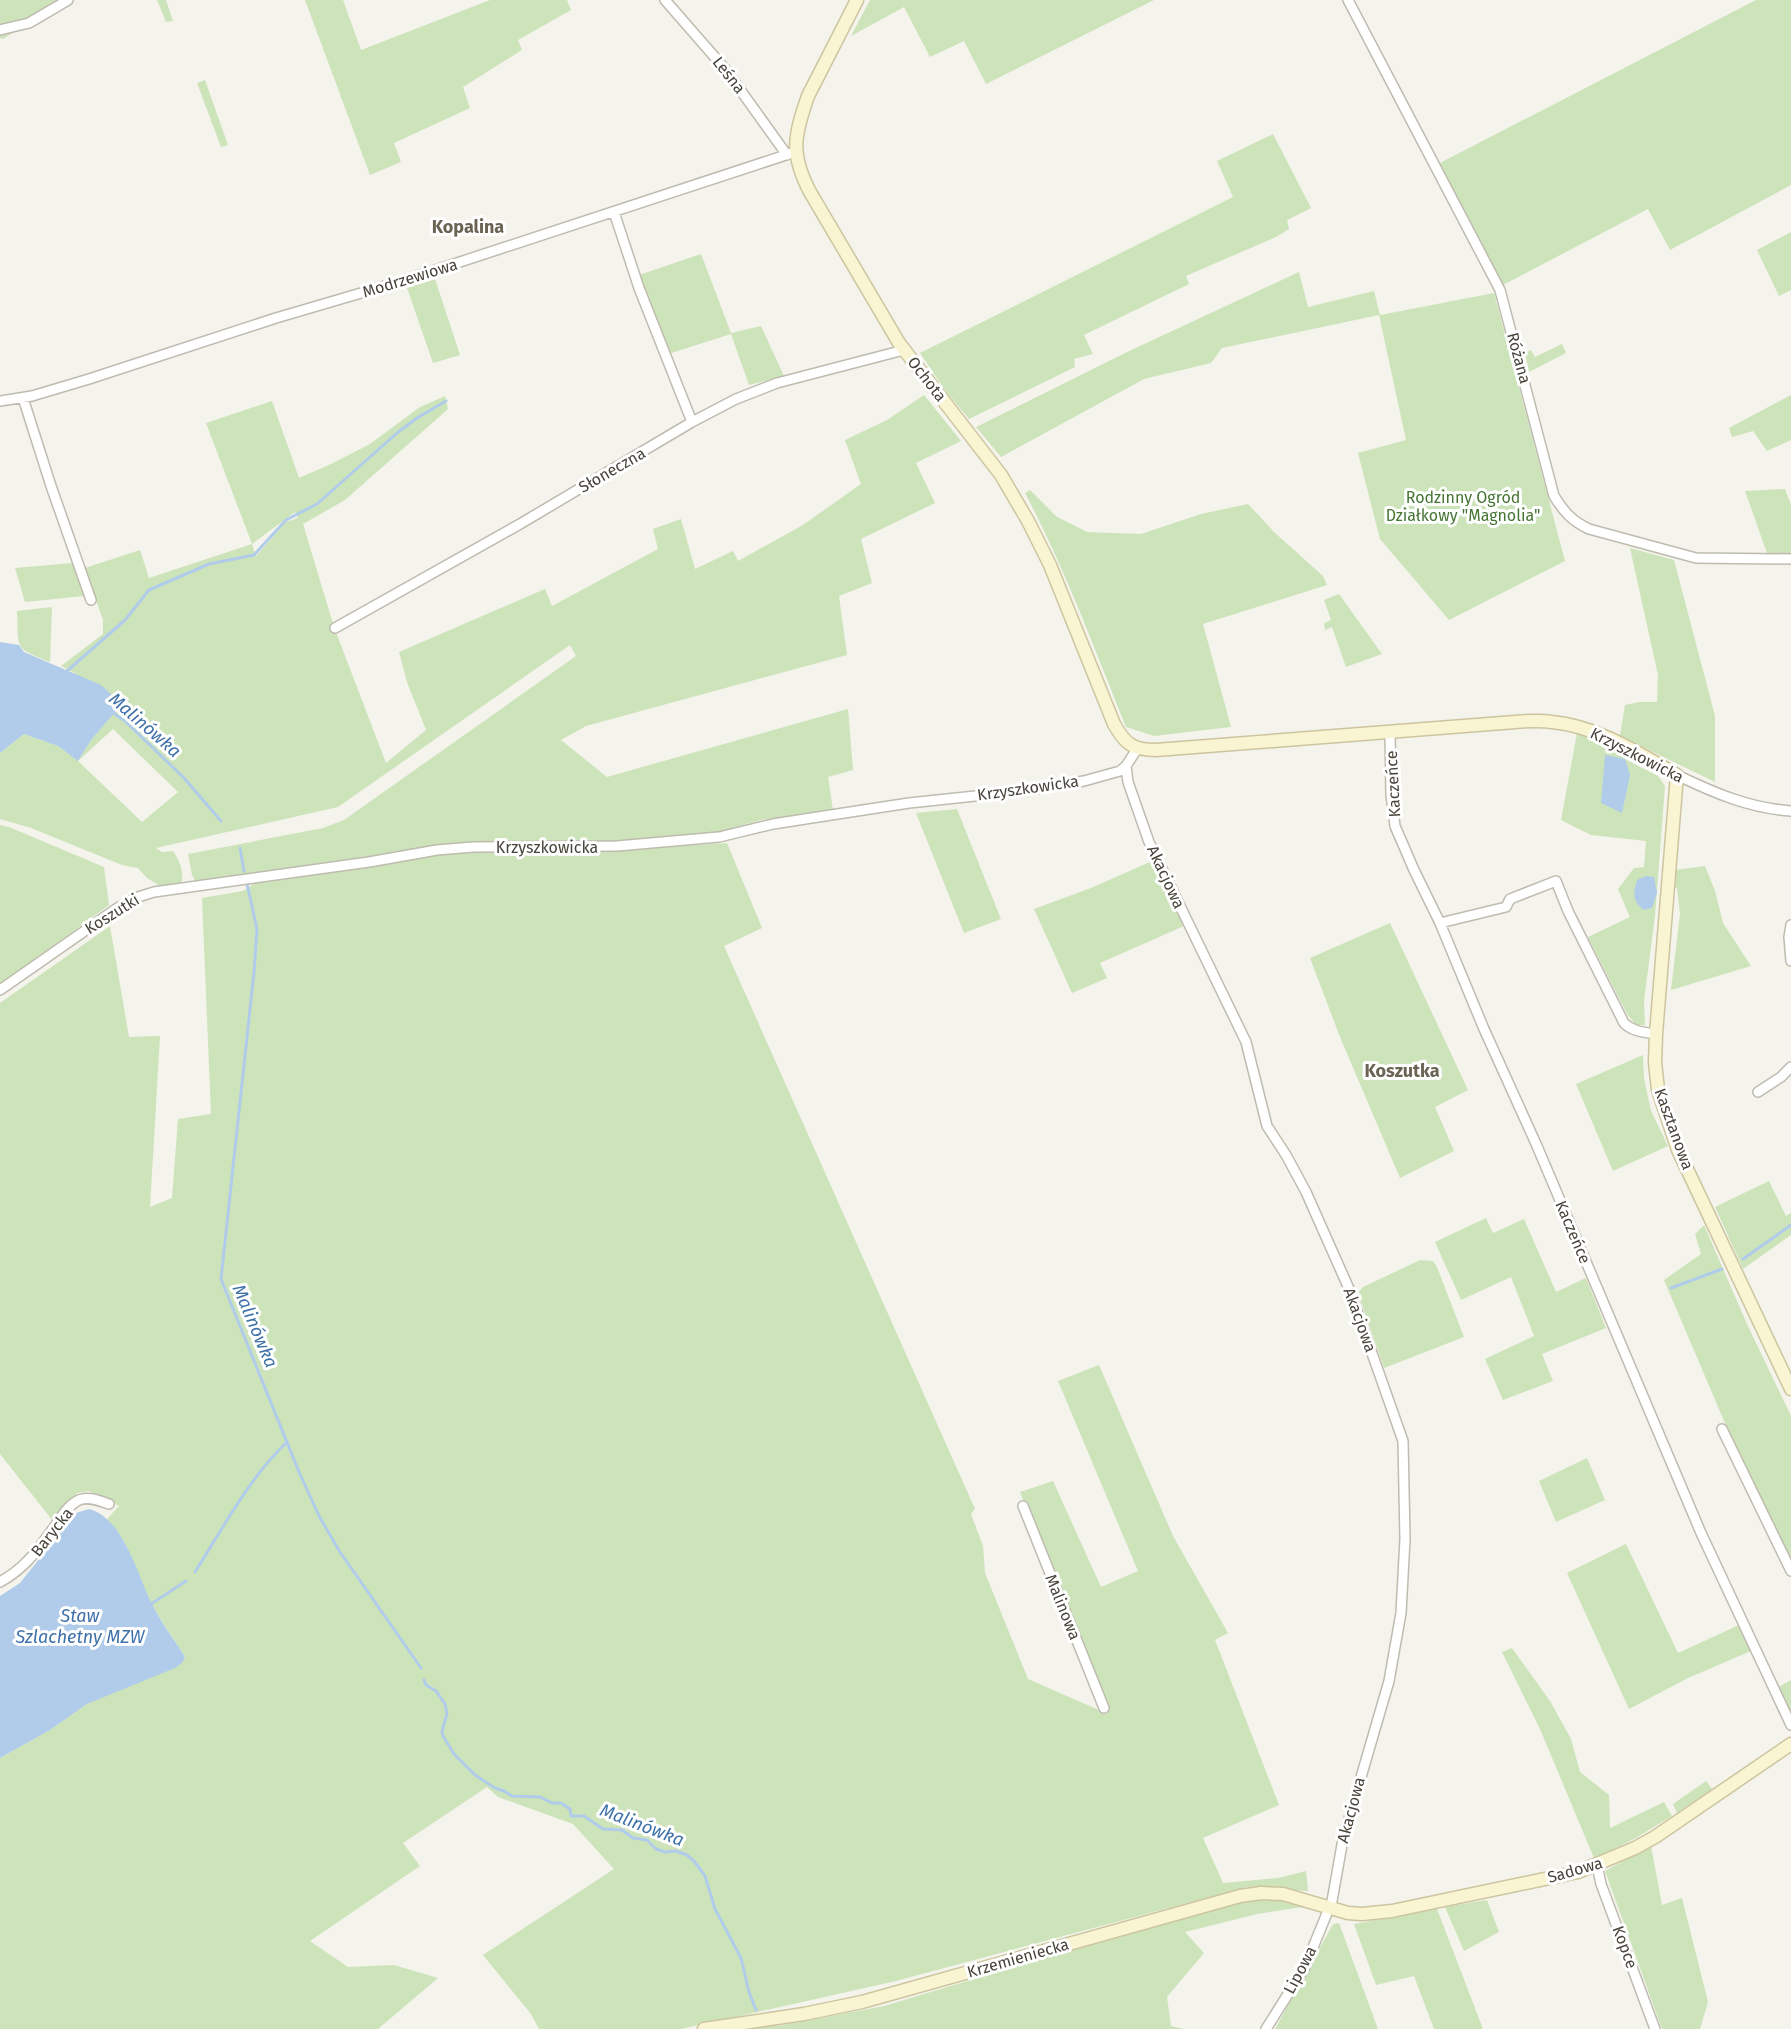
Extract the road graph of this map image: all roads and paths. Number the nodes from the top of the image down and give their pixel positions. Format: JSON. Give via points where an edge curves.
{"nodes":[{"id":1,"x":68,"y":0,"type":"edge"},
{"id":2,"x":665,"y":0,"type":"edge"},
{"id":3,"x":857,"y":0,"type":"edge"},
{"id":4,"x":1348,"y":0,"type":"edge"},
{"id":5,"x":0,"y":30,"type":"edge"},
{"id":6,"x":791,"y":154,"type":"junction"},
{"id":7,"x":614,"y":212,"type":"junction"},
{"id":8,"x":904,"y":350,"type":"junction"},
{"id":9,"x":23,"y":398,"type":"junction"},
{"id":10,"x":0,"y":400,"type":"edge"},
{"id":11,"x":692,"y":423,"type":"junction"},
{"id":12,"x":1791,"y":559,"type":"edge"},
{"id":13,"x":91,"y":600,"type":"dead end"},
{"id":14,"x":335,"y":628,"type":"dead end"},
{"id":15,"x":1390,"y":731,"type":"junction"},
{"id":16,"x":1137,"y":749,"type":"junction"},
{"id":17,"x":1126,"y":766,"type":"junction"},
{"id":18,"x":1677,"y":775,"type":"junction"},
{"id":19,"x":1791,"y":811,"type":"edge"},
{"id":20,"x":240,"y":880,"type":"joint"},
{"id":21,"x":1440,"y":923,"type":"junction"},
{"id":22,"x":1791,"y":925,"type":"edge"},
{"id":23,"x":1791,"y":961,"type":"edge"},
{"id":24,"x":0,"y":990,"type":"edge"},
{"id":25,"x":1656,"y":1034,"type":"junction"},
{"id":26,"x":1791,"y":1067,"type":"edge"},
{"id":27,"x":1758,"y":1092,"type":"dead end"},
{"id":28,"x":1791,"y":1389,"type":"edge"},
{"id":29,"x":1722,"y":1429,"type":"dead end"},
{"id":30,"x":109,"y":1504,"type":"dead end"},
{"id":31,"x":1023,"y":1506,"type":"dead end"},
{"id":32,"x":1791,"y":1570,"type":"edge"},
{"id":33,"x":0,"y":1582,"type":"edge"},
{"id":34,"x":1104,"y":1708,"type":"dead end"},
{"id":35,"x":1791,"y":1725,"type":"edge"},
{"id":36,"x":1791,"y":1744,"type":"edge"},
{"id":37,"x":1597,"y":1865,"type":"junction"},
{"id":38,"x":1329,"y":1908,"type":"junction"},
{"id":39,"x":704,"y":2029,"type":"edge"},
{"id":40,"x":1266,"y":2029,"type":"edge"},
{"id":41,"x":1654,"y":2029,"type":"edge"}],
"edges":[{"from":1,"to":5,"type":"street","via":[[29,23]]},
{"from":2,"to":6,"type":"street","name":"Leśna"},
{"from":3,"to":6,"type":"street","name":"Ochota","via":[[808,96]]},
{"from":4,"to":12,"type":"street","name":"Różana","via":[[1500,290],[1554,496],[1564,512],[1589,529],[1696,558]]},
{"from":6,"to":7,"type":"street","name":"Modrzewiowa"},
{"from":6,"to":8,"type":"street","name":"Ochota"},
{"from":7,"to":9,"type":"street","name":"Modrzewiowa"},
{"from":7,"to":11,"type":"street"},
{"from":8,"to":11,"type":"street","name":"Słoneczna","via":[[756,390]]},
{"from":8,"to":16,"type":"street","name":"Ochota","via":[[1011,491],[1040,542],[1114,724]]},
{"from":9,"to":10,"type":"street","name":"Modrzewiowa"},
{"from":9,"to":13,"type":"street"},
{"from":11,"to":14,"type":"street","name":"Słoneczna"},
{"from":15,"to":16,"type":"street","name":"Krzyszkowicka"},
{"from":15,"to":18,"type":"street","name":"Krzyszkowicka","via":[[1551,721],[1607,737]]},
{"from":15,"to":21,"type":"street","name":"Kaczeńce","via":[[1395,826]]},
{"from":16,"to":17,"type":"street"},
{"from":17,"to":20,"type":"street","name":"Krzyszkowicka","via":[[1109,774],[1048,788],[909,803],[708,838],[617,846],[437,850]]},
{"from":17,"to":38,"type":"street","name":"Akacjowa","via":[[1149,842],[1245,1042],[1267,1126],[1306,1192],[1350,1292],[1403,1442],[1405,1539],[1401,1613],[1389,1681],[1343,1839]]},
{"from":18,"to":19,"type":"street","name":"Krzyszkowicka","via":[[1765,809]]},
{"from":18,"to":25,"type":"street","name":"Kasztanowa"},
{"from":20,"to":24,"type":"street","name":"Koszutki","via":[[135,898]]},
{"from":21,"to":25,"type":"street","via":[[1506,907],[1510,899],[1556,881],[1624,1023],[1629,1028]]},
{"from":21,"to":35,"type":"street","name":"Kaczeńce","via":[[1701,1533]]},
{"from":22,"to":23,"type":"street"},
{"from":25,"to":28,"type":"street","name":"Kasztanowa","via":[[1658,1089],[1678,1150]]},
{"from":26,"to":27,"type":"street"},
{"from":29,"to":32,"type":"street"},
{"from":30,"to":33,"type":"street","name":"Barycka","via":[[93,1499],[76,1501],[24,1566]]},
{"from":31,"to":34,"type":"street","name":"Malinowa"},
{"from":36,"to":37,"type":"street","name":"Sadowa","via":[[1655,1837]]},
{"from":37,"to":38,"type":"street","name":"Sadowa","via":[[1407,1909],[1362,1914]]},
{"from":37,"to":41,"type":"street","name":"Kopce"},
{"from":38,"to":39,"type":"street","name":"Krzemieniecka","via":[[1283,1894],[1255,1893],[862,2002]]},
{"from":38,"to":40,"type":"street","name":"Lipowa","via":[[1305,1967]]}]}
